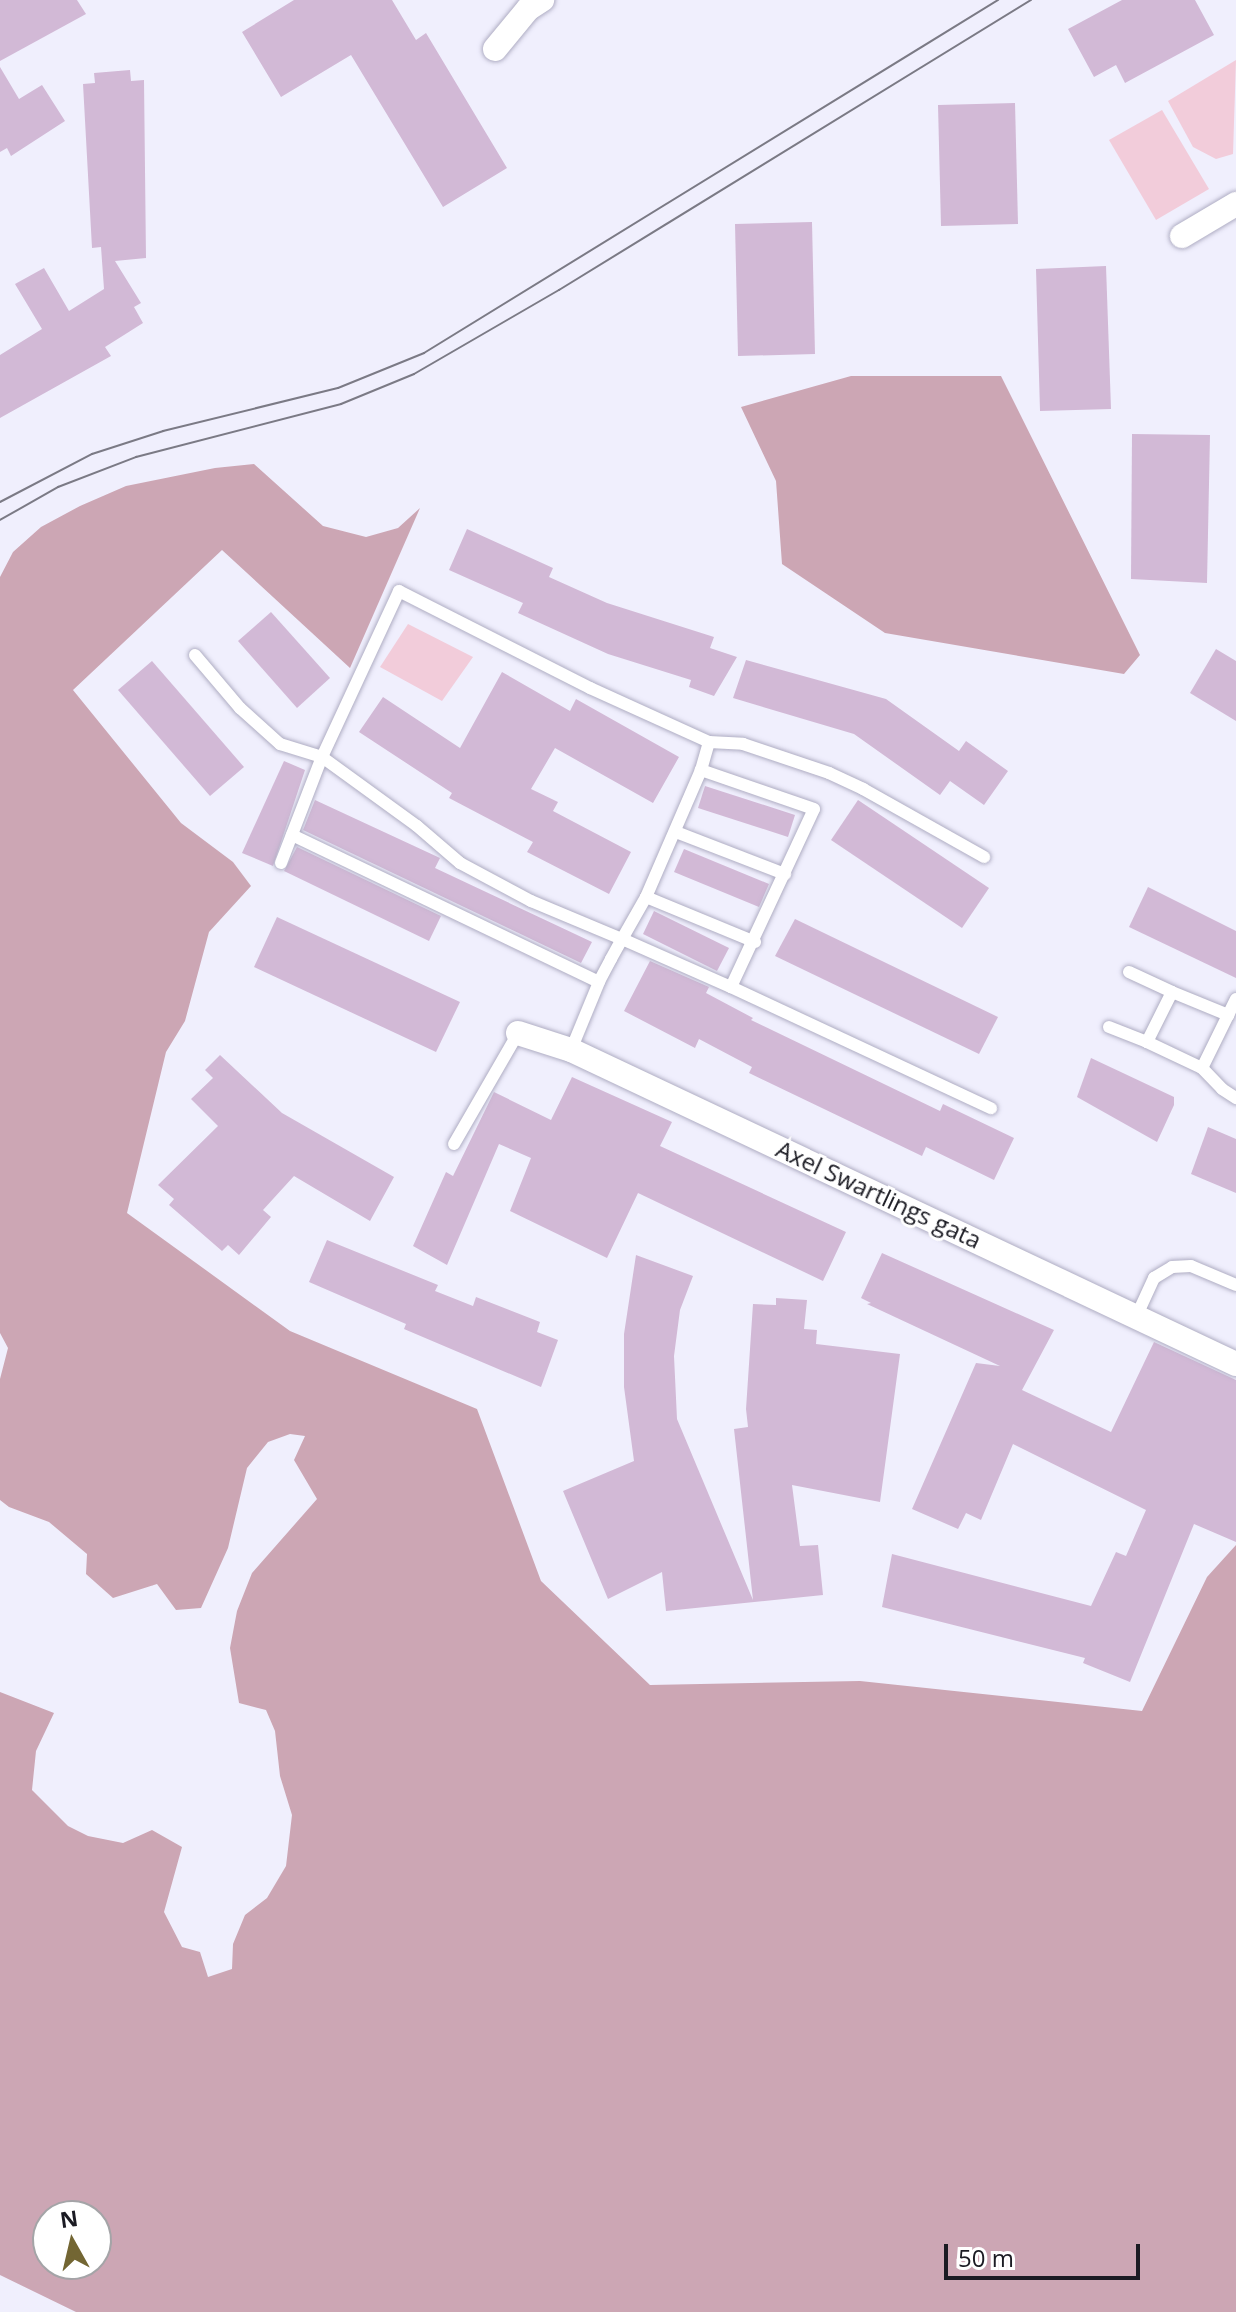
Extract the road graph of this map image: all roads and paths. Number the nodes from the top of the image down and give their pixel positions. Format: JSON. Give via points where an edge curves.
{"nodes":[{"id":1,"x":542,"y":0,"type":"edge"},
{"id":2,"x":495,"y":49,"type":"dead end"},
{"id":3,"x":1236,"y":204,"type":"edge"},
{"id":4,"x":1182,"y":236,"type":"dead end"},
{"id":5,"x":195,"y":655,"type":"dead end"},
{"id":6,"x":709,"y":742,"type":"junction"},
{"id":7,"x":322,"y":757,"type":"junction"},
{"id":8,"x":701,"y":770,"type":"junction"},
{"id":9,"x":676,"y":832,"type":"junction"},
{"id":10,"x":292,"y":835,"type":"junction"},
{"id":11,"x":984,"y":857,"type":"dead end"},
{"id":12,"x":281,"y":863,"type":"dead end"},
{"id":13,"x":785,"y":874,"type":"junction"},
{"id":14,"x":646,"y":897,"type":"junction"},
{"id":15,"x":622,"y":939,"type":"junction"},
{"id":16,"x":755,"y":942,"type":"junction"},
{"id":17,"x":1129,"y":972,"type":"dead end"},
{"id":18,"x":599,"y":982,"type":"junction"},
{"id":19,"x":731,"y":987,"type":"junction"},
{"id":20,"x":1172,"y":992,"type":"junction"},
{"id":21,"x":1236,"y":999,"type":"edge"},
{"id":22,"x":1228,"y":1015,"type":"junction"},
{"id":23,"x":1109,"y":1027,"type":"dead end"},
{"id":24,"x":518,"y":1033,"type":"joint"},
{"id":25,"x":1147,"y":1042,"type":"junction"},
{"id":26,"x":571,"y":1050,"type":"junction"},
{"id":27,"x":1202,"y":1068,"type":"junction"},
{"id":28,"x":1236,"y":1098,"type":"edge"},
{"id":29,"x":991,"y":1108,"type":"dead end"},
{"id":30,"x":454,"y":1144,"type":"dead end"},
{"id":31,"x":1236,"y":1285,"type":"edge"},
{"id":32,"x":1137,"y":1315,"type":"junction"},
{"id":33,"x":1236,"y":1364,"type":"edge"}],
"edges":[{"from":1,"to":2,"type":"street"},
{"from":3,"to":4,"type":"street"},
{"from":5,"to":7,"type":"lane","via":[[240,708],[280,744]]},
{"from":6,"to":7,"type":"lane","via":[[399,591]]},
{"from":6,"to":8,"type":"lane"},
{"from":6,"to":11,"type":"lane","via":[[743,744],[829,773]]},
{"from":7,"to":10,"type":"lane"},
{"from":7,"to":15,"type":"lane","via":[[460,863],[531,901]]},
{"from":8,"to":9,"type":"lane"},
{"from":8,"to":13,"type":"lane","via":[[814,809]]},
{"from":9,"to":13,"type":"lane"},
{"from":9,"to":14,"type":"lane"},
{"from":10,"to":12,"type":"lane"},
{"from":10,"to":18,"type":"lane"},
{"from":13,"to":16,"type":"lane"},
{"from":14,"to":15,"type":"lane"},
{"from":14,"to":16,"type":"lane"},
{"from":15,"to":18,"type":"lane"},
{"from":15,"to":19,"type":"lane"},
{"from":16,"to":19,"type":"lane"},
{"from":17,"to":20,"type":"lane"},
{"from":18,"to":26,"type":"lane"},
{"from":19,"to":29,"type":"lane"},
{"from":20,"to":22,"type":"lane"},
{"from":20,"to":25,"type":"lane"},
{"from":21,"to":22,"type":"lane"},
{"from":22,"to":27,"type":"lane"},
{"from":23,"to":25,"type":"lane"},
{"from":24,"to":26,"type":"street","name":"Axel Swartlings gata"},
{"from":24,"to":30,"type":"lane"},
{"from":25,"to":27,"type":"lane"},
{"from":26,"to":32,"type":"street","name":"Axel Swartlings gata"},
{"from":27,"to":28,"type":"lane"},
{"from":31,"to":32,"type":"lane","via":[[1191,1266],[1172,1267],[1154,1278]]},
{"from":32,"to":33,"type":"street","name":"Axel Swartlings gata"}]}
